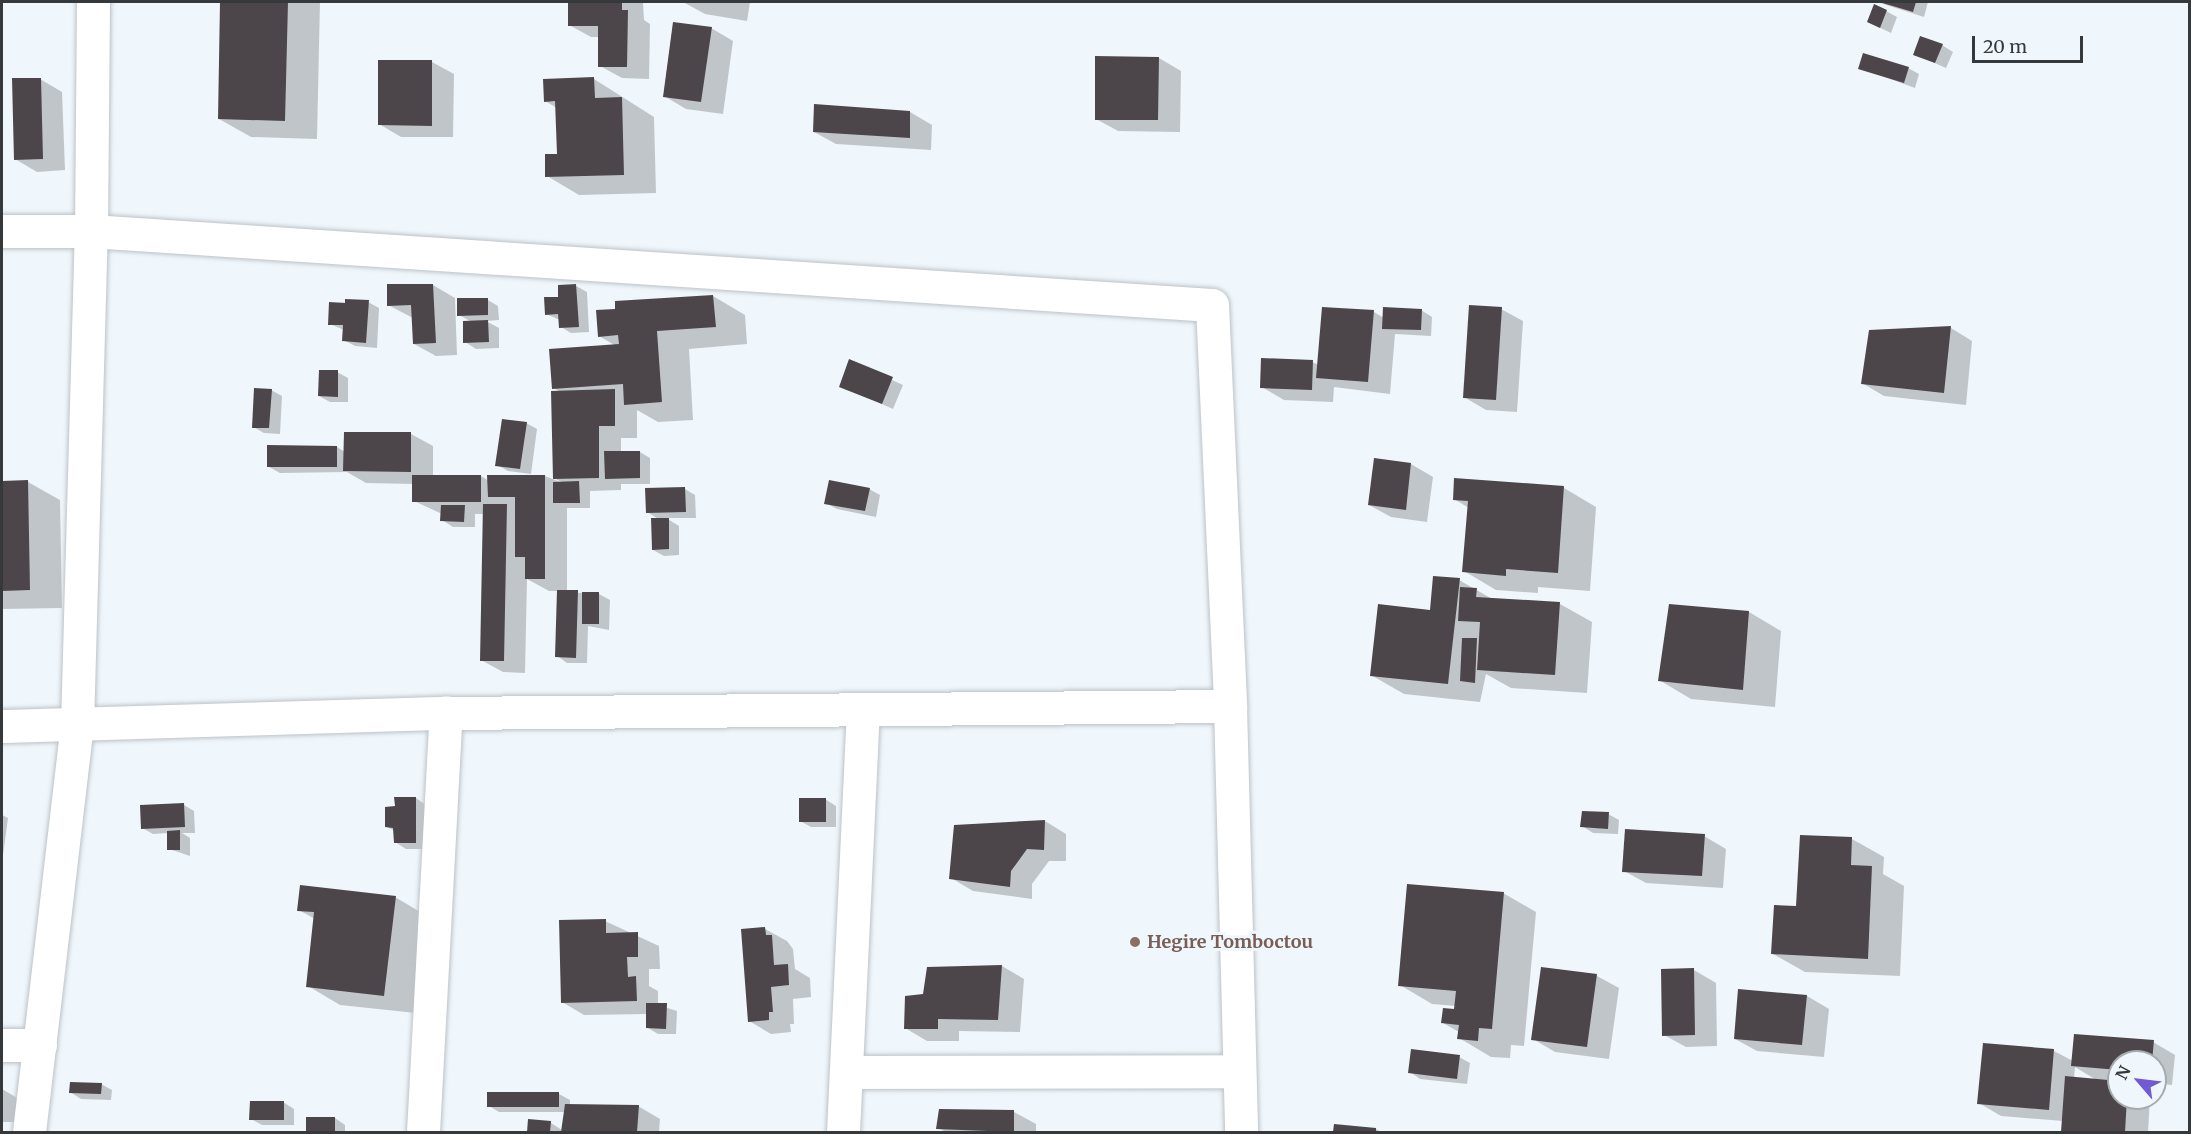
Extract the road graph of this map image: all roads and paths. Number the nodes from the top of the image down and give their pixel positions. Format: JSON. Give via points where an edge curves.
{"nodes":[{"id":1,"x":93,"y":2,"type":"edge"},
{"id":2,"x":2,"y":231,"type":"edge"},
{"id":3,"x":91,"y":231,"type":"junction"},
{"id":4,"x":1230,"y":706,"type":"junction"},
{"id":5,"x":863,"y":710,"type":"junction"},
{"id":6,"x":446,"y":713,"type":"junction"},
{"id":7,"x":2,"y":726,"type":"edge"},
{"id":8,"x":77,"y":726,"type":"junction"},
{"id":9,"x":2,"y":1045,"type":"edge"},
{"id":10,"x":40,"y":1045,"type":"junction"},
{"id":11,"x":1239,"y":1071,"type":"junction"},
{"id":12,"x":846,"y":1072,"type":"junction"},
{"id":13,"x":29,"y":1132,"type":"edge"},
{"id":14,"x":423,"y":1132,"type":"edge"},
{"id":15,"x":843,"y":1132,"type":"edge"},
{"id":16,"x":1241,"y":1132,"type":"edge"}],
"edges":[{"from":1,"to":3,"type":"street"},
{"from":2,"to":3,"type":"street"},
{"from":3,"to":4,"type":"street","via":[[1212,305]]},
{"from":3,"to":8,"type":"street"},
{"from":4,"to":5,"type":"street"},
{"from":4,"to":11,"type":"street"},
{"from":5,"to":6,"type":"street"},
{"from":5,"to":12,"type":"street"},
{"from":6,"to":8,"type":"street"},
{"from":6,"to":14,"type":"street"},
{"from":7,"to":8,"type":"street"},
{"from":8,"to":10,"type":"street"},
{"from":9,"to":10,"type":"street"},
{"from":10,"to":13,"type":"street"},
{"from":11,"to":12,"type":"street"},
{"from":11,"to":16,"type":"street"},
{"from":12,"to":15,"type":"street"}]}
